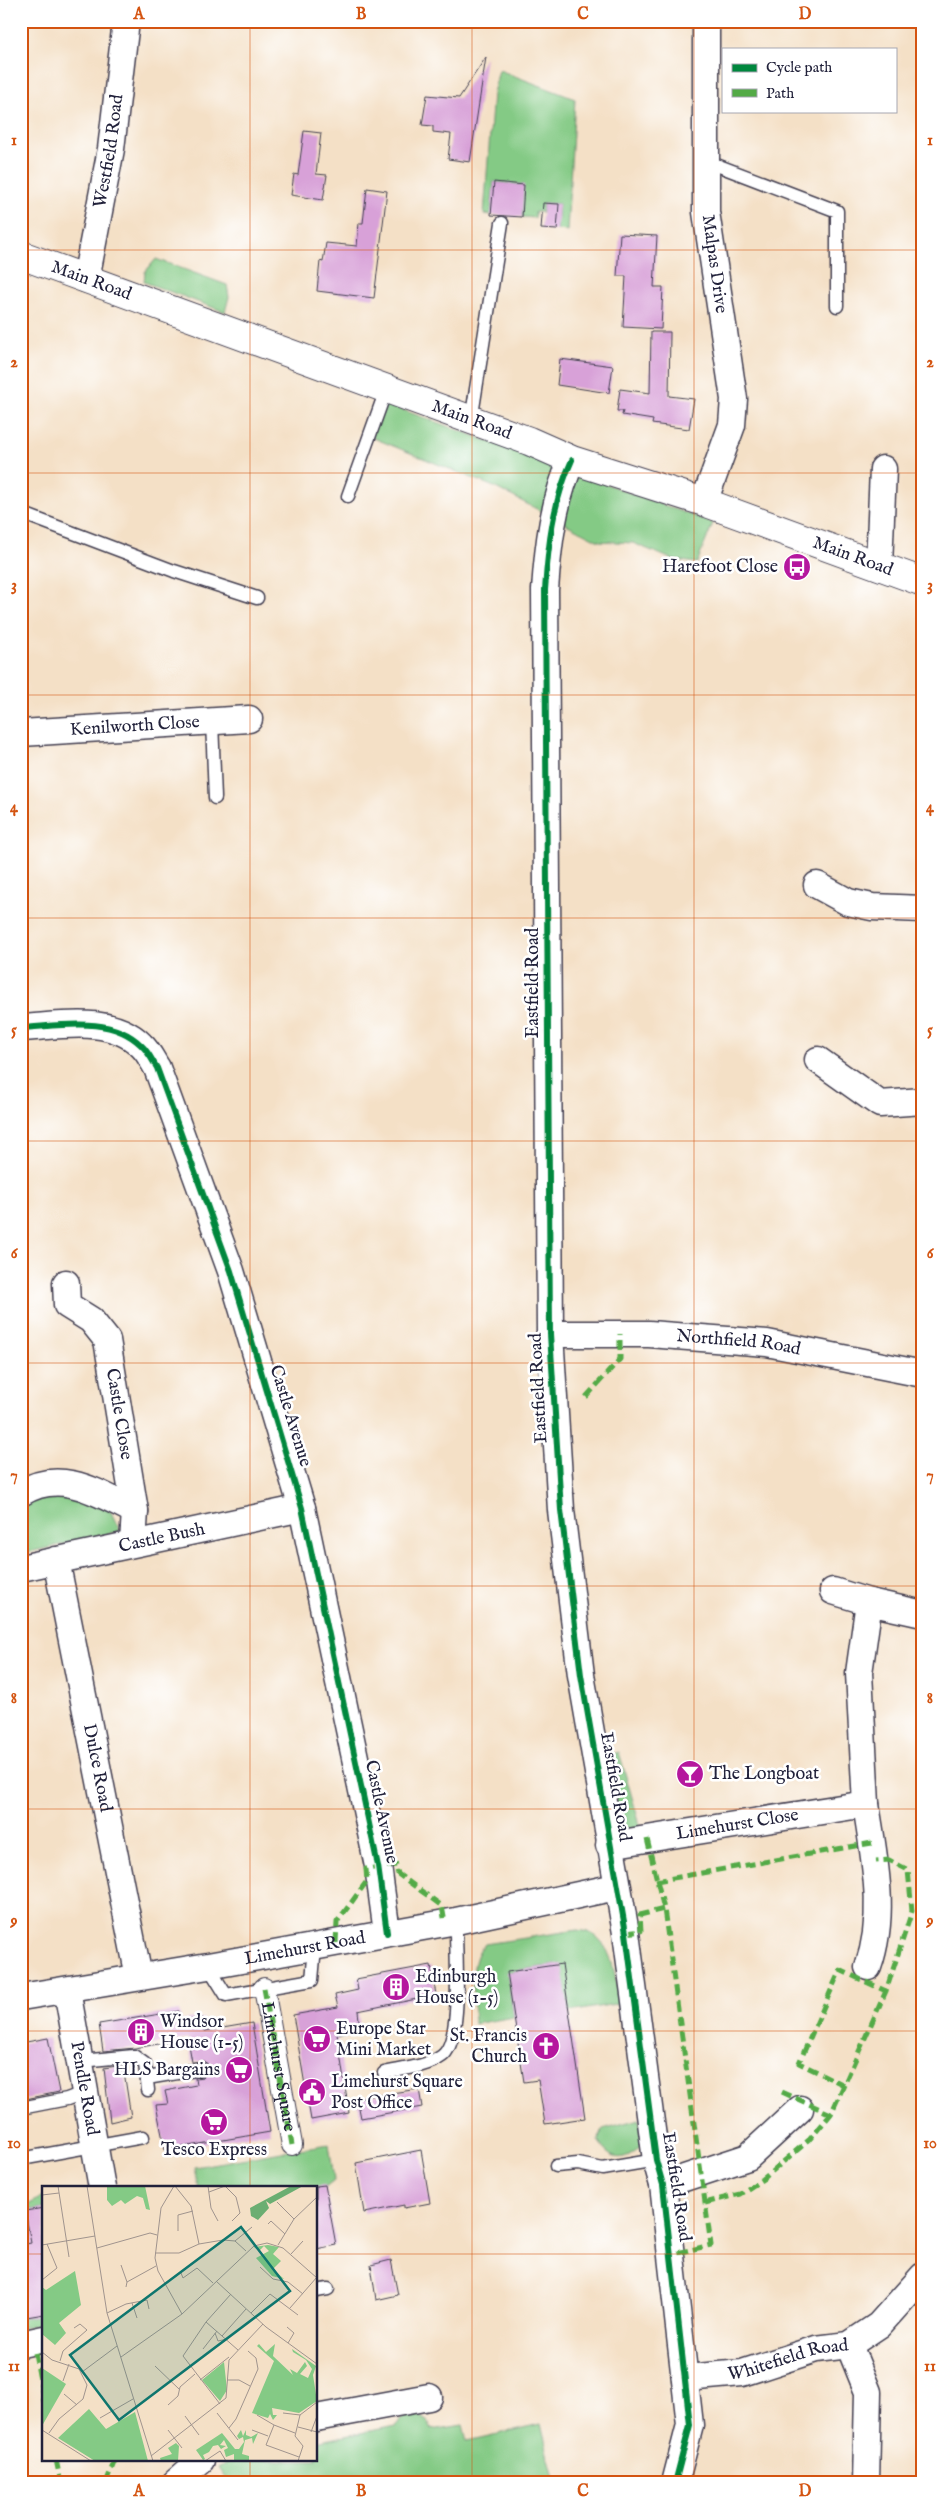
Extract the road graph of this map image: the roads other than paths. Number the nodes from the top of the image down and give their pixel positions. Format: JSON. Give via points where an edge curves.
{"nodes":[{"id":1,"x":126,"y":21,"type":"edge"},
{"id":2,"x":706,"y":21,"type":"edge"},
{"id":3,"x":706,"y":161,"type":"junction"},
{"id":4,"x":502,"y":223,"type":"dead end"},
{"id":5,"x":22,"y":257,"type":"edge"},
{"id":6,"x":86,"y":279,"type":"junction"},
{"id":7,"x":837,"y":306,"type":"dead end"},
{"id":8,"x":386,"y":390,"type":"junction"},
{"id":9,"x":471,"y":421,"type":"junction"},
{"id":10,"x":572,"y":460,"type":"junction"},
{"id":11,"x":883,"y":469,"type":"dead end"},
{"id":12,"x":348,"y":496,"type":"dead end"},
{"id":13,"x":704,"y":502,"type":"junction"},
{"id":14,"x":21,"y":514,"type":"edge"},
{"id":15,"x":879,"y":566,"type":"junction"},
{"id":16,"x":923,"y":582,"type":"edge"},
{"id":17,"x":257,"y":598,"type":"dead end"},
{"id":18,"x":249,"y":719,"type":"dead end"},
{"id":19,"x":212,"y":721,"type":"junction"},
{"id":20,"x":21,"y":733,"type":"edge"},
{"id":21,"x":215,"y":798,"type":"dead end"},
{"id":22,"x":817,"y":885,"type":"dead end"},
{"id":23,"x":923,"y":909,"type":"edge"},
{"id":24,"x":21,"y":1028,"type":"edge"},
{"id":25,"x":818,"y":1060,"type":"dead end"},
{"id":26,"x":923,"y":1101,"type":"edge"},
{"id":27,"x":62,"y":1302,"type":"dead end"},
{"id":28,"x":550,"y":1334,"type":"junction"},
{"id":29,"x":923,"y":1374,"type":"edge"},
{"id":30,"x":21,"y":1493,"type":"edge"},
{"id":31,"x":302,"y":1508,"type":"junction"},
{"id":32,"x":135,"y":1511,"type":"junction"},
{"id":33,"x":133,"y":1543,"type":"junction"},
{"id":34,"x":56,"y":1560,"type":"junction"},
{"id":35,"x":21,"y":1568,"type":"edge"},
{"id":36,"x":833,"y":1591,"type":"dead end"},
{"id":37,"x":868,"y":1602,"type":"junction"},
{"id":38,"x":923,"y":1614,"type":"edge"},
{"id":39,"x":866,"y":1804,"type":"junction"},
{"id":40,"x":610,"y":1845,"type":"junction"},
{"id":41,"x":616,"y":1887,"type":"junction"},
{"id":42,"x":456,"y":1922,"type":"junction"},
{"id":43,"x":387,"y":1933,"type":"junction"},
{"id":44,"x":315,"y":1947,"type":"junction"},
{"id":45,"x":208,"y":1966,"type":"junction"},
{"id":46,"x":868,"y":1967,"type":"dead end"},
{"id":47,"x":139,"y":1977,"type":"junction"},
{"id":48,"x":264,"y":1988,"type":"junction"},
{"id":49,"x":67,"y":1990,"type":"junction"},
{"id":50,"x":21,"y":1997,"type":"edge"},
{"id":51,"x":81,"y":2061,"type":"junction"},
{"id":52,"x":202,"y":2069,"type":"dead end"},
{"id":53,"x":384,"y":2073,"type":"dead end"},
{"id":54,"x":86,"y":2092,"type":"junction"},
{"id":55,"x":21,"y":2108,"type":"edge"},
{"id":56,"x":800,"y":2109,"type":"dead end"},
{"id":57,"x":143,"y":2137,"type":"dead end"},
{"id":58,"x":292,"y":2145,"type":"dead end"},
{"id":59,"x":94,"y":2146,"type":"junction"},
{"id":60,"x":21,"y":2160,"type":"edge"},
{"id":61,"x":656,"y":2160,"type":"junction"},
{"id":62,"x":556,"y":2166,"type":"dead end"},
{"id":63,"x":664,"y":2185,"type":"junction"},
{"id":64,"x":102,"y":2186,"type":"edge"},
{"id":65,"x":923,"y":2276,"type":"edge"},
{"id":66,"x":42,"y":2339,"type":"edge"},
{"id":67,"x":21,"y":2344,"type":"edge"},
{"id":68,"x":848,"y":2345,"type":"junction"},
{"id":69,"x":686,"y":2378,"type":"junction"},
{"id":70,"x":429,"y":2397,"type":"dead end"},
{"id":71,"x":318,"y":2418,"type":"edge"},
{"id":72,"x":199,"y":2462,"type":"edge"},
{"id":73,"x":175,"y":2483,"type":"edge"},
{"id":74,"x":675,"y":2483,"type":"edge"},
{"id":75,"x":866,"y":2483,"type":"edge"}],
"edges":[{"from":1,"to":6,"type":"street","name":"Westfield Road","via":[[110,149]]},
{"from":2,"to":3,"type":"street","name":"Malpas Drive"},
{"from":3,"to":7,"type":"lane","via":[[837,211]]},
{"from":3,"to":13,"type":"street","name":"Malpas Drive","via":[[706,212],[734,399],[732,425]]},
{"from":4,"to":9,"type":"lane"},
{"from":5,"to":6,"type":"street","name":"Main Road"},
{"from":6,"to":8,"type":"street","name":"Main Road"},
{"from":8,"to":9,"type":"street","name":"Main Road"},
{"from":8,"to":12,"type":"lane"},
{"from":9,"to":10,"type":"street","name":"Main Road"},
{"from":10,"to":13,"type":"street","name":"Main Road"},
{"from":10,"to":28,"type":"street","name":"Eastfield Road","via":[[554,517],[545,590]]},
{"from":11,"to":15,"type":"street"},
{"from":13,"to":15,"type":"street","name":"Main Road"},
{"from":14,"to":17,"type":"lane"},
{"from":15,"to":16,"type":"street","name":"Main Road"},
{"from":18,"to":19,"type":"street","name":"Kenilworth Close"},
{"from":19,"to":20,"type":"street","name":"Kenilworth Close"},
{"from":19,"to":21,"type":"lane"},
{"from":22,"to":23,"type":"street","via":[[848,902],[872,908]]},
{"from":24,"to":31,"type":"street","name":"Castle Avenue","via":[[107,1026],[125,1032],[142,1046],[157,1068],[231,1270]]},
{"from":25,"to":26,"type":"street","via":[[880,1104]]},
{"from":27,"to":32,"type":"street","name":"Castle Close","via":[[91,1320],[107,1340]]},
{"from":28,"to":29,"type":"street","name":"Northfield Road","via":[[649,1334],[766,1343]]},
{"from":28,"to":40,"type":"street","name":"Eastfield Road","via":[[561,1510],[581,1675]]},
{"from":30,"to":32,"type":"street","name":"Castle Bush","via":[[34,1485],[64,1483],[89,1488]]},
{"from":31,"to":33,"type":"street","name":"Castle Bush"},
{"from":31,"to":43,"type":"street","name":"Castle Avenue","via":[[378,1866]]},
{"from":32,"to":33,"type":"street","name":"Castle Close"},
{"from":33,"to":34,"type":"street","name":"Castle Bush"},
{"from":34,"to":35,"type":"street","name":"Castle Bush"},
{"from":34,"to":47,"type":"street","name":"Dulce Road"},
{"from":36,"to":37,"type":"street"},
{"from":37,"to":38,"type":"street"},
{"from":37,"to":39,"type":"street","via":[[859,1673]]},
{"from":39,"to":40,"type":"street","name":"Limehurst Close"},
{"from":39,"to":46,"type":"street","via":[[876,1862],[878,1915],[875,1944]]},
{"from":40,"to":41,"type":"street","name":"Eastfield Road"},
{"from":41,"to":42,"type":"street","name":"Limehurst Road"},
{"from":41,"to":61,"type":"street","name":"Eastfield Road","via":[[626,1934]]},
{"from":42,"to":43,"type":"street","name":"Limehurst Road"},
{"from":42,"to":53,"type":"lane","via":[[454,2037],[444,2055],[427,2063]]},
{"from":43,"to":44,"type":"street","name":"Limehurst Road"},
{"from":44,"to":45,"type":"street","name":"Limehurst Road"},
{"from":44,"to":48,"type":"lane","via":[[312,1980]]},
{"from":45,"to":47,"type":"street","name":"Limehurst Road"},
{"from":45,"to":48,"type":"lane","via":[[226,1995]]},
{"from":47,"to":49,"type":"street","name":"Limehurst Road"},
{"from":48,"to":58,"type":"street","name":"Limehurst Square"},
{"from":49,"to":50,"type":"street","name":"Limehurst Road"},
{"from":49,"to":51,"type":"street","name":"Pendle Road"},
{"from":51,"to":52,"type":"lane","via":[[134,2056],[144,2064],[148,2084]]},
{"from":51,"to":54,"type":"street","name":"Pendle Road"},
{"from":54,"to":55,"type":"lane"},
{"from":54,"to":59,"type":"street","name":"Pendle Road"},
{"from":56,"to":63,"type":"street","via":[[748,2157]]},
{"from":57,"to":59,"type":"lane"},
{"from":59,"to":60,"type":"lane"},
{"from":59,"to":64,"type":"street","name":"Pendle Road"},
{"from":61,"to":62,"type":"lane","via":[[602,2169],[578,2164]]},
{"from":61,"to":63,"type":"street","name":"Eastfield Road"},
{"from":63,"to":69,"type":"street","name":"Eastfield Road"},
{"from":65,"to":68,"type":"street","name":"Whitefield Road","via":[[879,2325]]},
{"from":66,"to":67,"type":"street"},
{"from":68,"to":69,"type":"street","name":"Whitefield Road","via":[[816,2350],[742,2373]]},
{"from":68,"to":75,"type":"street","via":[[868,2392]]},
{"from":69,"to":74,"type":"street","name":"Eastfield Road","via":[[690,2425]]},
{"from":70,"to":71,"type":"street"},
{"from":72,"to":73,"type":"street"}]}
